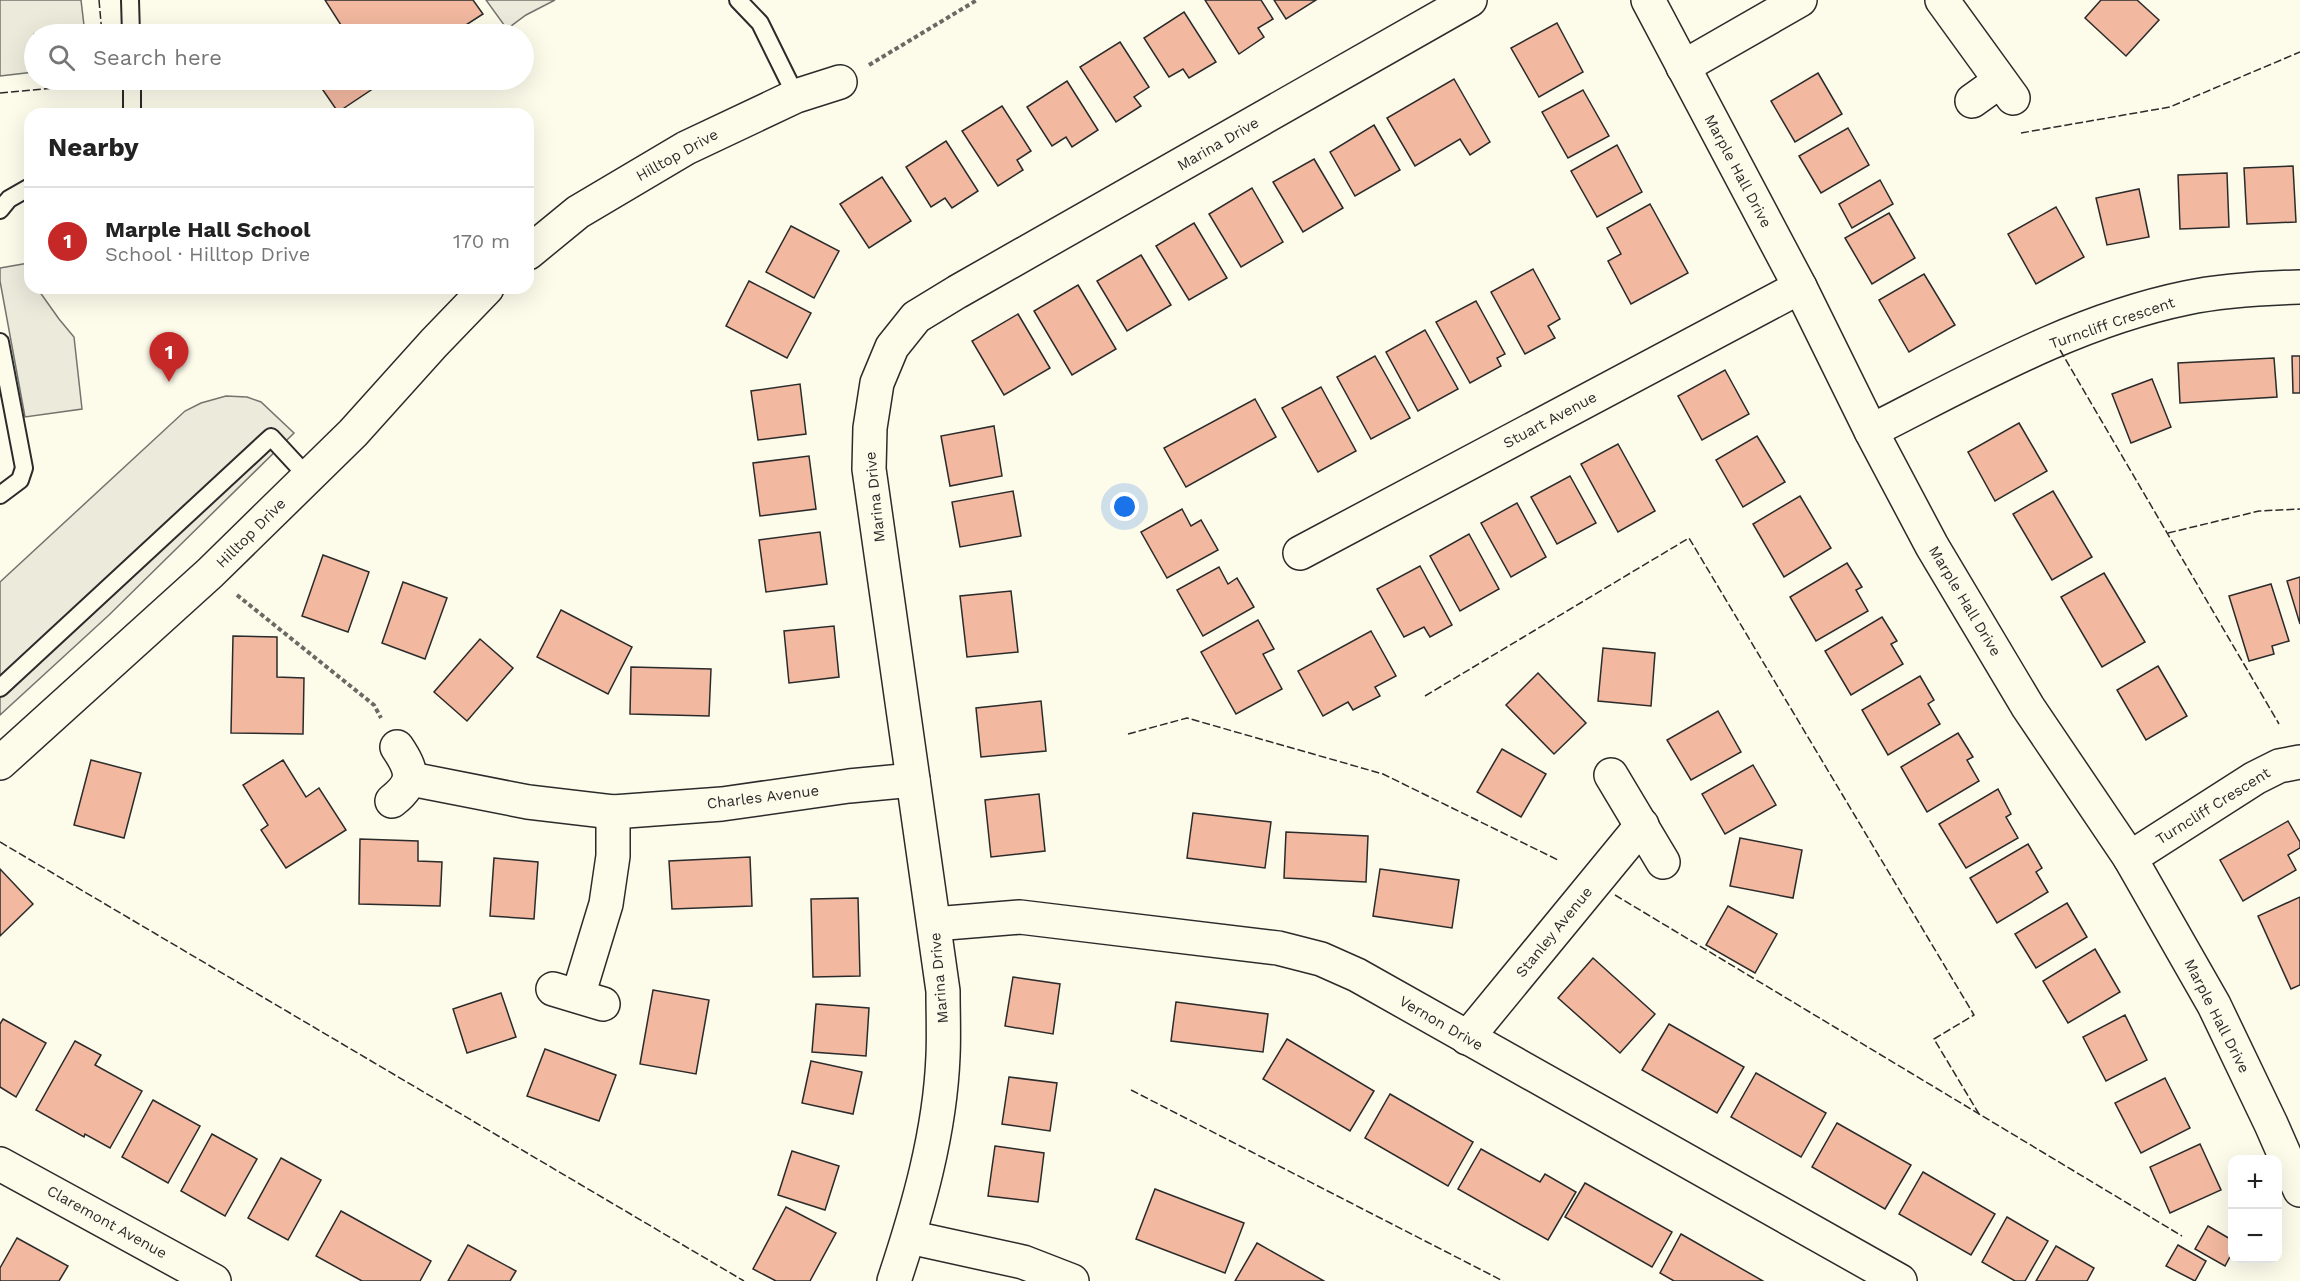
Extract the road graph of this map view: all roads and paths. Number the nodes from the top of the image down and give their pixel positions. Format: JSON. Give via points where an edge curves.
{"nodes":[{"id":1,"x":130,"y":0,"type":"edge"},
{"id":2,"x":738,"y":0,"type":"edge"},
{"id":3,"x":977,"y":0,"type":"edge"},
{"id":4,"x":1470,"y":0,"type":"edge"},
{"id":5,"x":1648,"y":0,"type":"edge"},
{"id":6,"x":1800,"y":0,"type":"edge"},
{"id":7,"x":1942,"y":0,"type":"edge"},
{"id":8,"x":131,"y":24,"type":"edge"},
{"id":9,"x":1683,"y":67,"type":"junction"},
{"id":10,"x":840,"y":82,"type":"joint"},
{"id":11,"x":132,"y":90,"type":"edge"},
{"id":12,"x":796,"y":96,"type":"junction"},
{"id":13,"x":1972,"y":101,"type":"dead end"},
{"id":14,"x":132,"y":108,"type":"edge"},
{"id":15,"x":24,"y":190,"type":"edge"},
{"id":16,"x":0,"y":210,"type":"edge"},
{"id":17,"x":534,"y":248,"type":"edge"},
{"id":18,"x":1800,"y":287,"type":"junction"},
{"id":19,"x":2300,"y":287,"type":"edge"},
{"id":20,"x":481,"y":294,"type":"edge"},
{"id":21,"x":0,"y":342,"type":"edge"},
{"id":22,"x":1871,"y":431,"type":"junction"},
{"id":23,"x":308,"y":477,"type":"junction"},
{"id":24,"x":0,"y":495,"type":"edge"},
{"id":25,"x":1300,"y":553,"type":"dead end"},
{"id":26,"x":210,"y":573,"type":"junction"},
{"id":27,"x":0,"y":688,"type":"edge"},
{"id":28,"x":396,"y":747,"type":"joint"},
{"id":29,"x":2300,"y":762,"type":"edge"},
{"id":30,"x":0,"y":763,"type":"edge"},
{"id":31,"x":1611,"y":775,"type":"dead end"},
{"id":32,"x":913,"y":780,"type":"junction"},
{"id":33,"x":613,"y":812,"type":"junction"},
{"id":34,"x":1642,"y":825,"type":"junction"},
{"id":35,"x":2130,"y":858,"type":"junction"},
{"id":36,"x":1663,"y":862,"type":"dead end"},
{"id":37,"x":934,"y":924,"type":"junction"},
{"id":38,"x":578,"y":996,"type":"dead end"},
{"id":39,"x":1467,"y":1038,"type":"junction"},
{"id":40,"x":0,"y":1164,"type":"edge"},
{"id":41,"x":2300,"y":1190,"type":"edge"},
{"id":42,"x":909,"y":1238,"type":"junction"},
{"id":43,"x":214,"y":1281,"type":"edge"},
{"id":44,"x":894,"y":1281,"type":"edge"},
{"id":45,"x":1072,"y":1281,"type":"edge"},
{"id":46,"x":1900,"y":1281,"type":"edge"}],
"edges":[{"from":1,"to":8,"type":"lane"},
{"from":2,"to":12,"type":"lane","via":[[760,23]]},
{"from":3,"to":10,"type":"path"},
{"from":4,"to":32,"type":"street","name":"Marina Drive","via":[[957,292],[916,317],[892,347],[877,383],[869,469]]},
{"from":5,"to":9,"type":"street","name":"Marple Hall Drive"},
{"from":6,"to":9,"type":"street"},
{"from":7,"to":13,"type":"street","via":[[2007,90]]},
{"from":9,"to":18,"type":"street","name":"Marple Hall Drive"},
{"from":10,"to":12,"type":"street","name":"Hilltop Drive"},
{"from":11,"to":14,"type":"lane"},
{"from":12,"to":17,"type":"street","name":"Hilltop Drive","via":[[686,148],[578,212]]},
{"from":15,"to":16,"type":"lane"},
{"from":18,"to":22,"type":"street","name":"Marple Hall Drive"},
{"from":18,"to":25,"type":"street","name":"Stuart Avenue"},
{"from":19,"to":22,"type":"street","name":"Turncliff Crescent","via":[[2187,297],[2124,315],[2065,336]]},
{"from":20,"to":23,"type":"street","name":"Hilltop Drive"},
{"from":21,"to":24,"type":"lane","via":[[24,468],[20,480]]},
{"from":22,"to":35,"type":"street","name":"Marple Hall Drive","via":[[1932,546],[2028,706]]},
{"from":23,"to":26,"type":"street","name":"Hilltop Drive"},
{"from":23,"to":27,"type":"lane","via":[[271,437]]},
{"from":26,"to":28,"type":"path","via":[[374,705]]},
{"from":26,"to":30,"type":"street","name":"Hilltop Drive"},
{"from":28,"to":33,"type":"street","name":"Charles Avenue","via":[[406,761],[402,790]]},
{"from":29,"to":35,"type":"street","name":"Turncliff Crescent","via":[[2279,766],[2255,778]]},
{"from":31,"to":34,"type":"street"},
{"from":32,"to":33,"type":"street","name":"Charles Avenue","via":[[722,804]]},
{"from":32,"to":37,"type":"street","name":"Marina Drive"},
{"from":33,"to":38,"type":"street","via":[[613,856],[606,904]]},
{"from":34,"to":36,"type":"street"},
{"from":34,"to":39,"type":"street","name":"Stanley Avenue"},
{"from":35,"to":41,"type":"street","name":"Marple Hall Drive","via":[[2214,1005]]},
{"from":37,"to":39,"type":"street","name":"Vernon Drive","via":[[1020,917],[1278,948],[1321,959],[1358,975]]},
{"from":37,"to":42,"type":"street","name":"Marina Drive","via":[[943,991],[943,1057],[933,1140]]},
{"from":39,"to":46,"type":"street","name":"Vernon Drive"},
{"from":40,"to":43,"type":"street","name":"Claremont Avenue"},
{"from":42,"to":44,"type":"street","name":"Marina Drive"},
{"from":42,"to":45,"type":"street","via":[[1023,1262]]}]}
